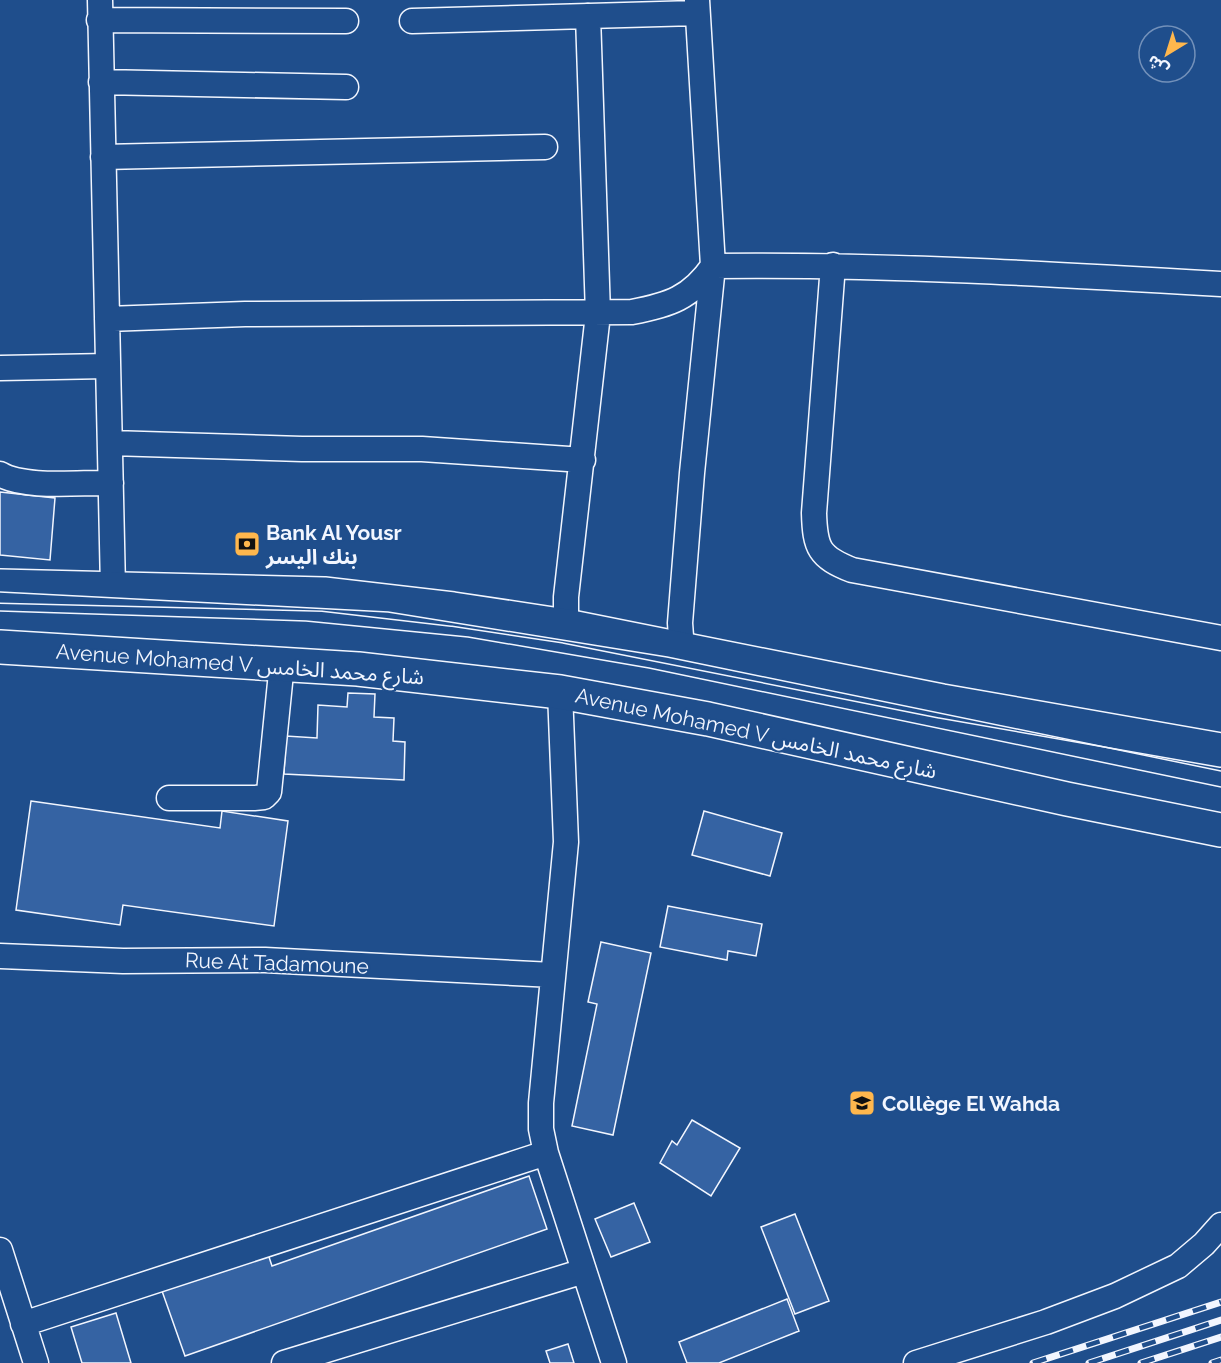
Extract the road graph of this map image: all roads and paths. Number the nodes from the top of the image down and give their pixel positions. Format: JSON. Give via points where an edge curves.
{"nodes":[{"id":1,"x":696,"y":7,"type":"edge"},
{"id":2,"x":100,"y":10,"type":"edge"},
{"id":3,"x":588,"y":16,"type":"junction"},
{"id":4,"x":346,"y":21,"type":"dead end"},
{"id":5,"x":412,"y":21,"type":"dead end"},
{"id":6,"x":101,"y":82,"type":"junction"},
{"id":7,"x":346,"y":87,"type":"dead end"},
{"id":8,"x":545,"y":147,"type":"dead end"},
{"id":9,"x":103,"y":158,"type":"junction"},
{"id":10,"x":833,"y":265,"type":"junction"},
{"id":11,"x":713,"y":266,"type":"junction"},
{"id":12,"x":1221,"y":284,"type":"edge"},
{"id":13,"x":598,"y":314,"type":"junction"},
{"id":14,"x":107,"y":319,"type":"junction"},
{"id":15,"x":108,"y":366,"type":"junction"},
{"id":16,"x":0,"y":368,"type":"edge"},
{"id":17,"x":111,"y":443,"type":"junction"},
{"id":18,"x":582,"y":460,"type":"junction"},
{"id":19,"x":0,"y":474,"type":"edge"},
{"id":20,"x":111,"y":483,"type":"junction"},
{"id":21,"x":0,"y":586,"type":"edge"},
{"id":22,"x":113,"y":588,"type":"junction"},
{"id":23,"x":566,"y":626,"type":"junction"},
{"id":24,"x":1221,"y":639,"type":"edge"},
{"id":25,"x":0,"y":647,"type":"edge"},
{"id":26,"x":682,"y":650,"type":"junction"},
{"id":27,"x":282,"y":663,"type":"junction"},
{"id":28,"x":560,"y":692,"type":"junction"},
{"id":29,"x":1221,"y":750,"type":"edge"},
{"id":30,"x":169,"y":798,"type":"dead end"},
{"id":31,"x":1221,"y":830,"type":"edge"},
{"id":32,"x":0,"y":956,"type":"edge"},
{"id":33,"x":554,"y":975,"type":"junction"},
{"id":34,"x":546,"y":1153,"type":"junction"},
{"id":35,"x":1221,"y":1225,"type":"edge"},
{"id":36,"x":0,"y":1250,"type":"edge"},
{"id":37,"x":584,"y":1271,"type":"junction"},
{"id":38,"x":22,"y":1324,"type":"junction"},
{"id":39,"x":36,"y":1363,"type":"edge"},
{"id":40,"x":284,"y":1363,"type":"edge"},
{"id":41,"x":614,"y":1363,"type":"edge"},
{"id":42,"x":916,"y":1363,"type":"edge"}],
"edges":[{"from":1,"to":3,"type":"street"},
{"from":1,"to":11,"type":"street"},
{"from":2,"to":4,"type":"street"},
{"from":2,"to":6,"type":"street"},
{"from":3,"to":5,"type":"street"},
{"from":3,"to":13,"type":"street"},
{"from":6,"to":7,"type":"street"},
{"from":6,"to":9,"type":"street"},
{"from":8,"to":9,"type":"street"},
{"from":9,"to":14,"type":"street"},
{"from":10,"to":11,"type":"street"},
{"from":10,"to":12,"type":"street"},
{"from":10,"to":24,"type":"street","via":[[814,513],[818,546],[831,562],[852,570]]},
{"from":11,"to":13,"type":"street","via":[[695,289],[670,303],[632,312]]},
{"from":11,"to":26,"type":"street","via":[[692,473],[680,623]]},
{"from":13,"to":14,"type":"street","via":[[407,312]]},
{"from":13,"to":18,"type":"street"},
{"from":14,"to":15,"type":"street"},
{"from":15,"to":16,"type":"street"},
{"from":15,"to":17,"type":"street"},
{"from":17,"to":18,"type":"street","via":[[422,449]]},
{"from":17,"to":20,"type":"street"},
{"from":18,"to":23,"type":"street"},
{"from":19,"to":20,"type":"street","via":[[19,481]]},
{"from":20,"to":22,"type":"street"},
{"from":21,"to":22,"type":"main road"},
{"from":22,"to":23,"type":"main road","via":[[324,594]]},
{"from":23,"to":26,"type":"main road"},
{"from":25,"to":27,"type":"main road","name":"Avenue Mohamed V شارع محمد الخامس"},
{"from":26,"to":29,"type":"main road"},
{"from":27,"to":28,"type":"main road","name":"Avenue Mohamed V شارع محمد الخامس"},
{"from":27,"to":30,"type":"street","via":[[269,792],[264,798]]},
{"from":28,"to":31,"type":"main road","name":"Avenue Mohamed V شارع محمد الخامس","via":[[708,719]]},
{"from":28,"to":33,"type":"street","via":[[566,842]]},
{"from":32,"to":33,"type":"street","name":"Rue At Tadamoune","via":[[123,961],[265,960]]},
{"from":33,"to":34,"type":"street","via":[[541,1103]]},
{"from":34,"to":37,"type":"street"},
{"from":34,"to":38,"type":"street"},
{"from":35,"to":42,"type":"street","via":[[1178,1266],[1115,1296]]},
{"from":36,"to":38,"type":"street"},
{"from":37,"to":40,"type":"street"},
{"from":37,"to":41,"type":"street"},
{"from":38,"to":39,"type":"street"}]}
